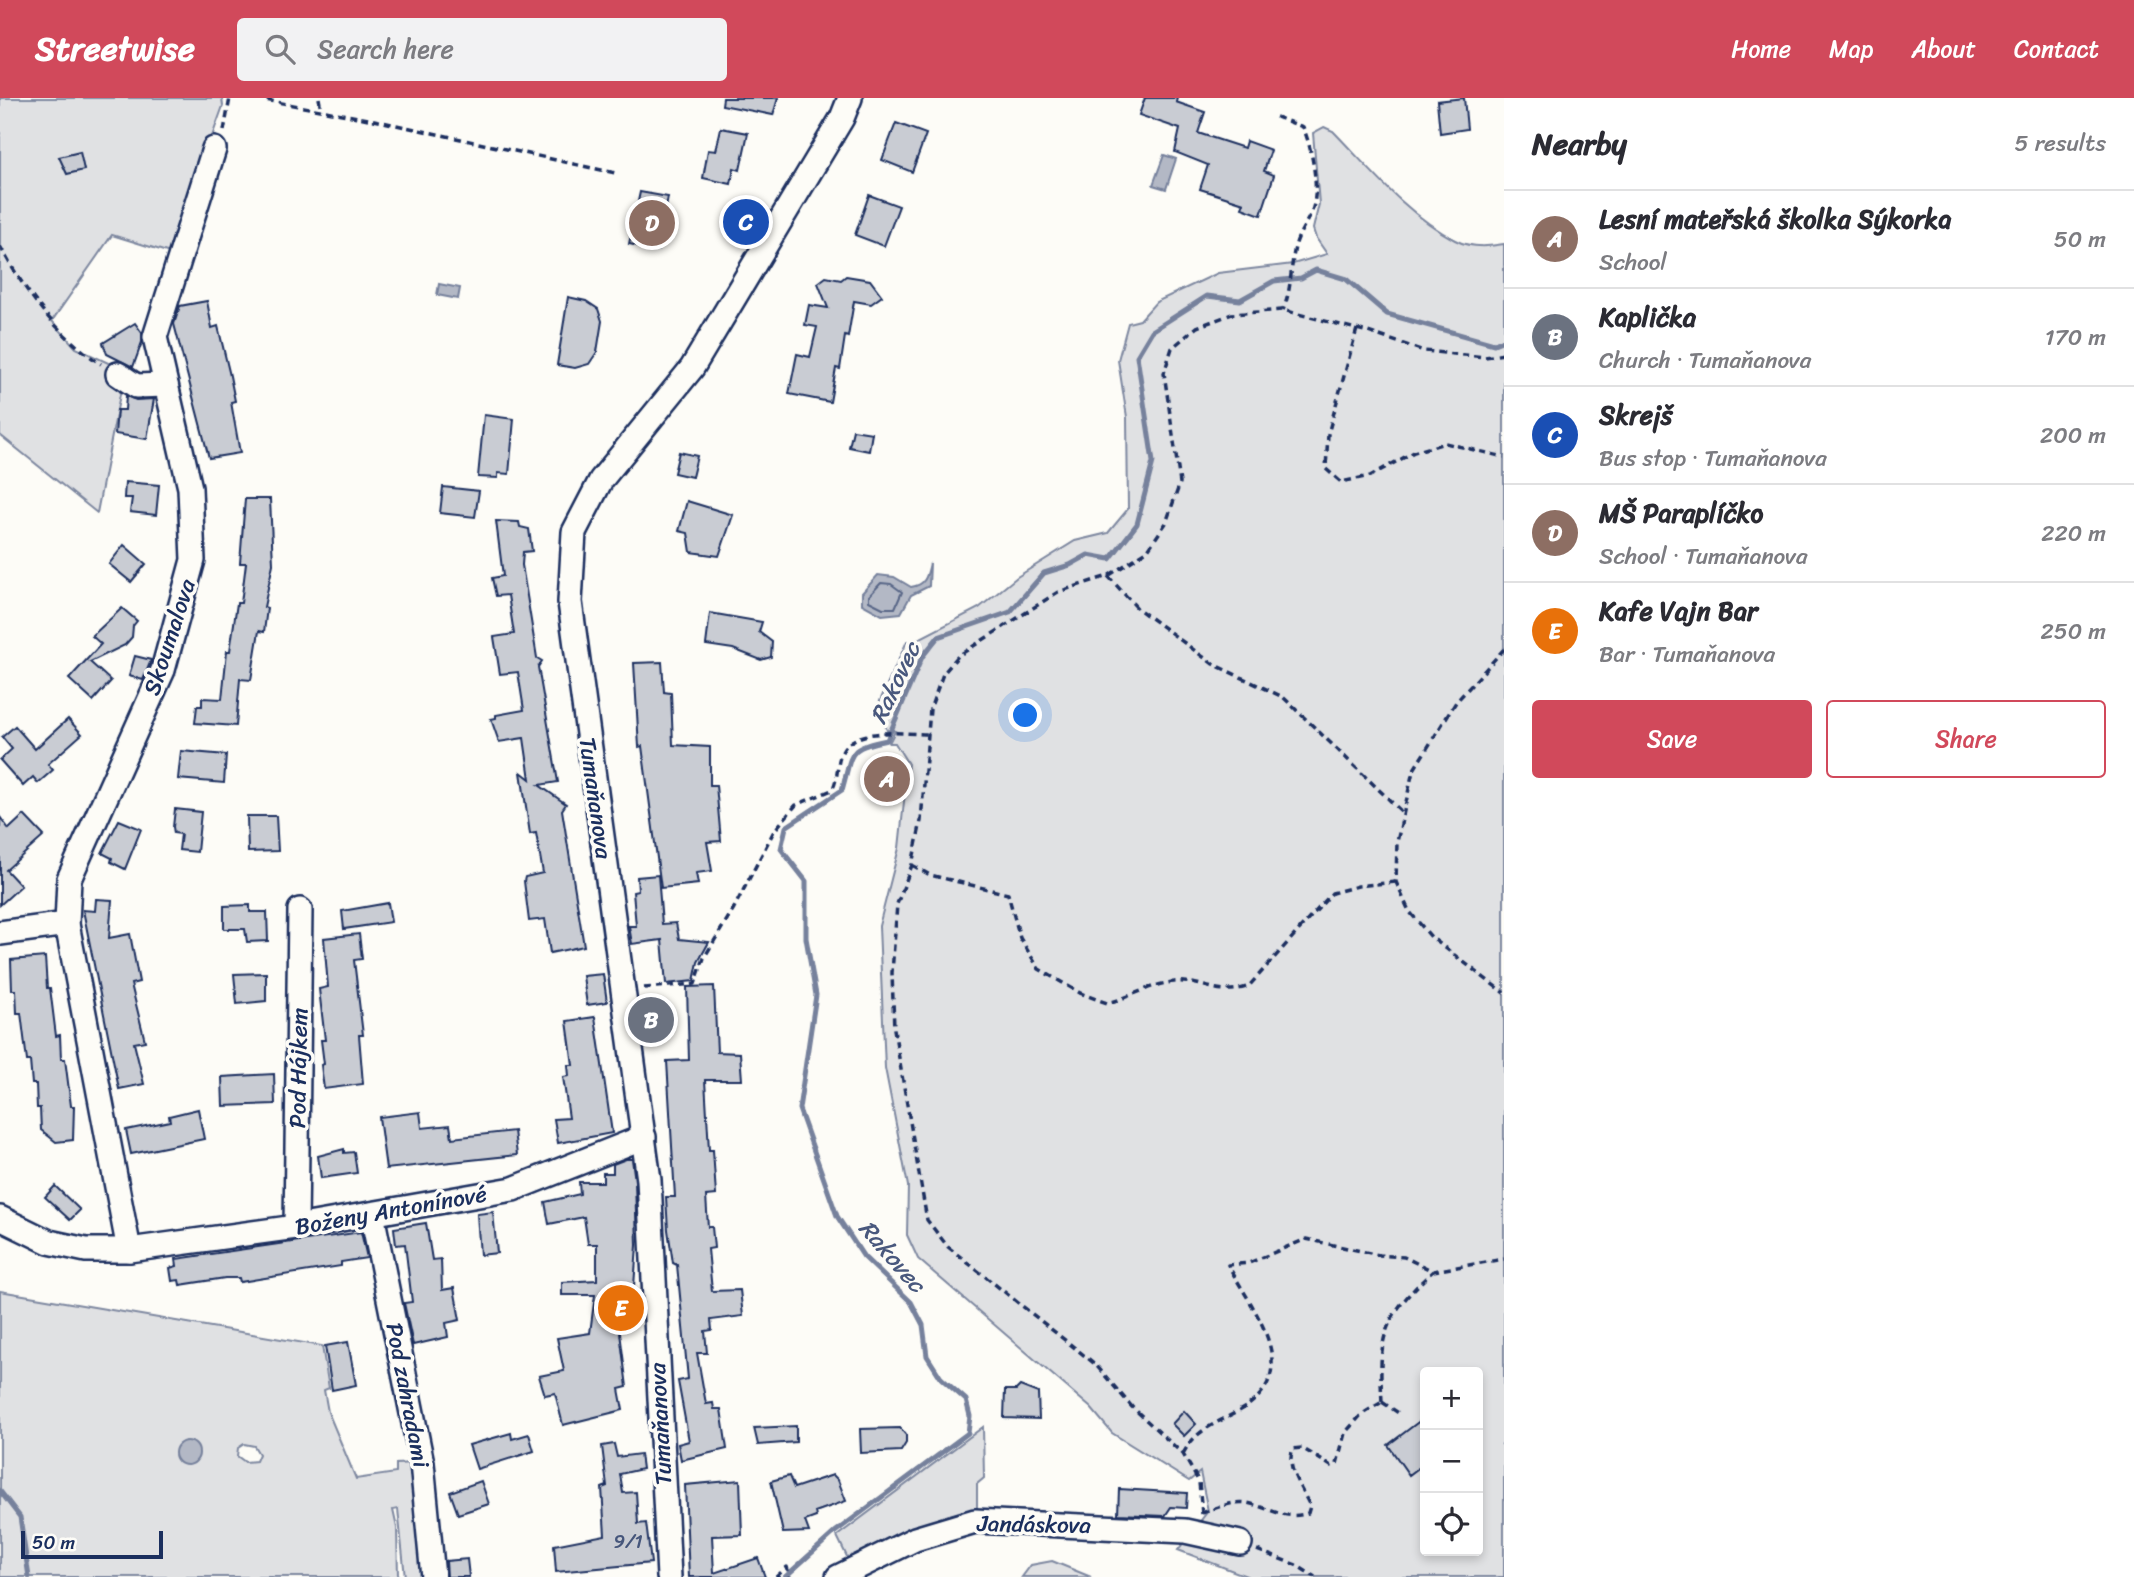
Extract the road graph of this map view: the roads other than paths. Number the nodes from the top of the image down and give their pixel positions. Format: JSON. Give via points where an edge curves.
{"nodes":[{"id":1,"x":850,"y":98,"type":"edge"},
{"id":2,"x":214,"y":149,"type":"road end"},
{"id":3,"x":118,"y":374,"type":"road end"},
{"id":4,"x":166,"y":385,"type":"junction"},
{"id":5,"x":300,"y":910,"type":"dead end"},
{"id":6,"x":67,"y":924,"type":"junction"},
{"id":7,"x":0,"y":933,"type":"edge"},
{"id":8,"x":644,"y":1138,"type":"junction"},
{"id":9,"x":372,"y":1214,"type":"junction"},
{"id":10,"x":0,"y":1218,"type":"edge"},
{"id":11,"x":296,"y":1227,"type":"junction"},
{"id":12,"x":129,"y":1250,"type":"junction"},
{"id":13,"x":1240,"y":1544,"type":"road end"},
{"id":14,"x":433,"y":1577,"type":"edge"},
{"id":15,"x":668,"y":1577,"type":"edge"},
{"id":16,"x":838,"y":1577,"type":"edge"}],
"edges":[{"from":1,"to":8,"type":"street","name":"Tumaňanova","via":[[779,228],[692,368],[601,480],[574,533],[570,602]]},
{"from":2,"to":4,"type":"street","name":"Skoumalova","via":[[155,337]]},
{"from":3,"to":4,"type":"street","via":[[136,386]]},
{"from":4,"to":6,"type":"street","name":"Skoumalova","via":[[190,488],[193,560],[163,670],[69,879]]},
{"from":5,"to":11,"type":"street","name":"Pod Hájkem"},
{"from":6,"to":7,"type":"street"},
{"from":6,"to":12,"type":"street","name":"Skoumalova"},
{"from":8,"to":9,"type":"street","name":"Boženy Antonínové","via":[[513,1189]]},
{"from":8,"to":15,"type":"street","name":"Tumaňanova"},
{"from":9,"to":11,"type":"street","name":"Boženy Antonínové"},
{"from":9,"to":14,"type":"street","name":"Pod zahradami","via":[[422,1463]]},
{"from":10,"to":12,"type":"street","name":"Boženy Antonínové","via":[[49,1242],[86,1250]]},
{"from":11,"to":12,"type":"street","name":"Boženy Antonínové"},
{"from":13,"to":16,"type":"street","name":"Jandáskova","via":[[1185,1531],[975,1521],[915,1539]]}]}
